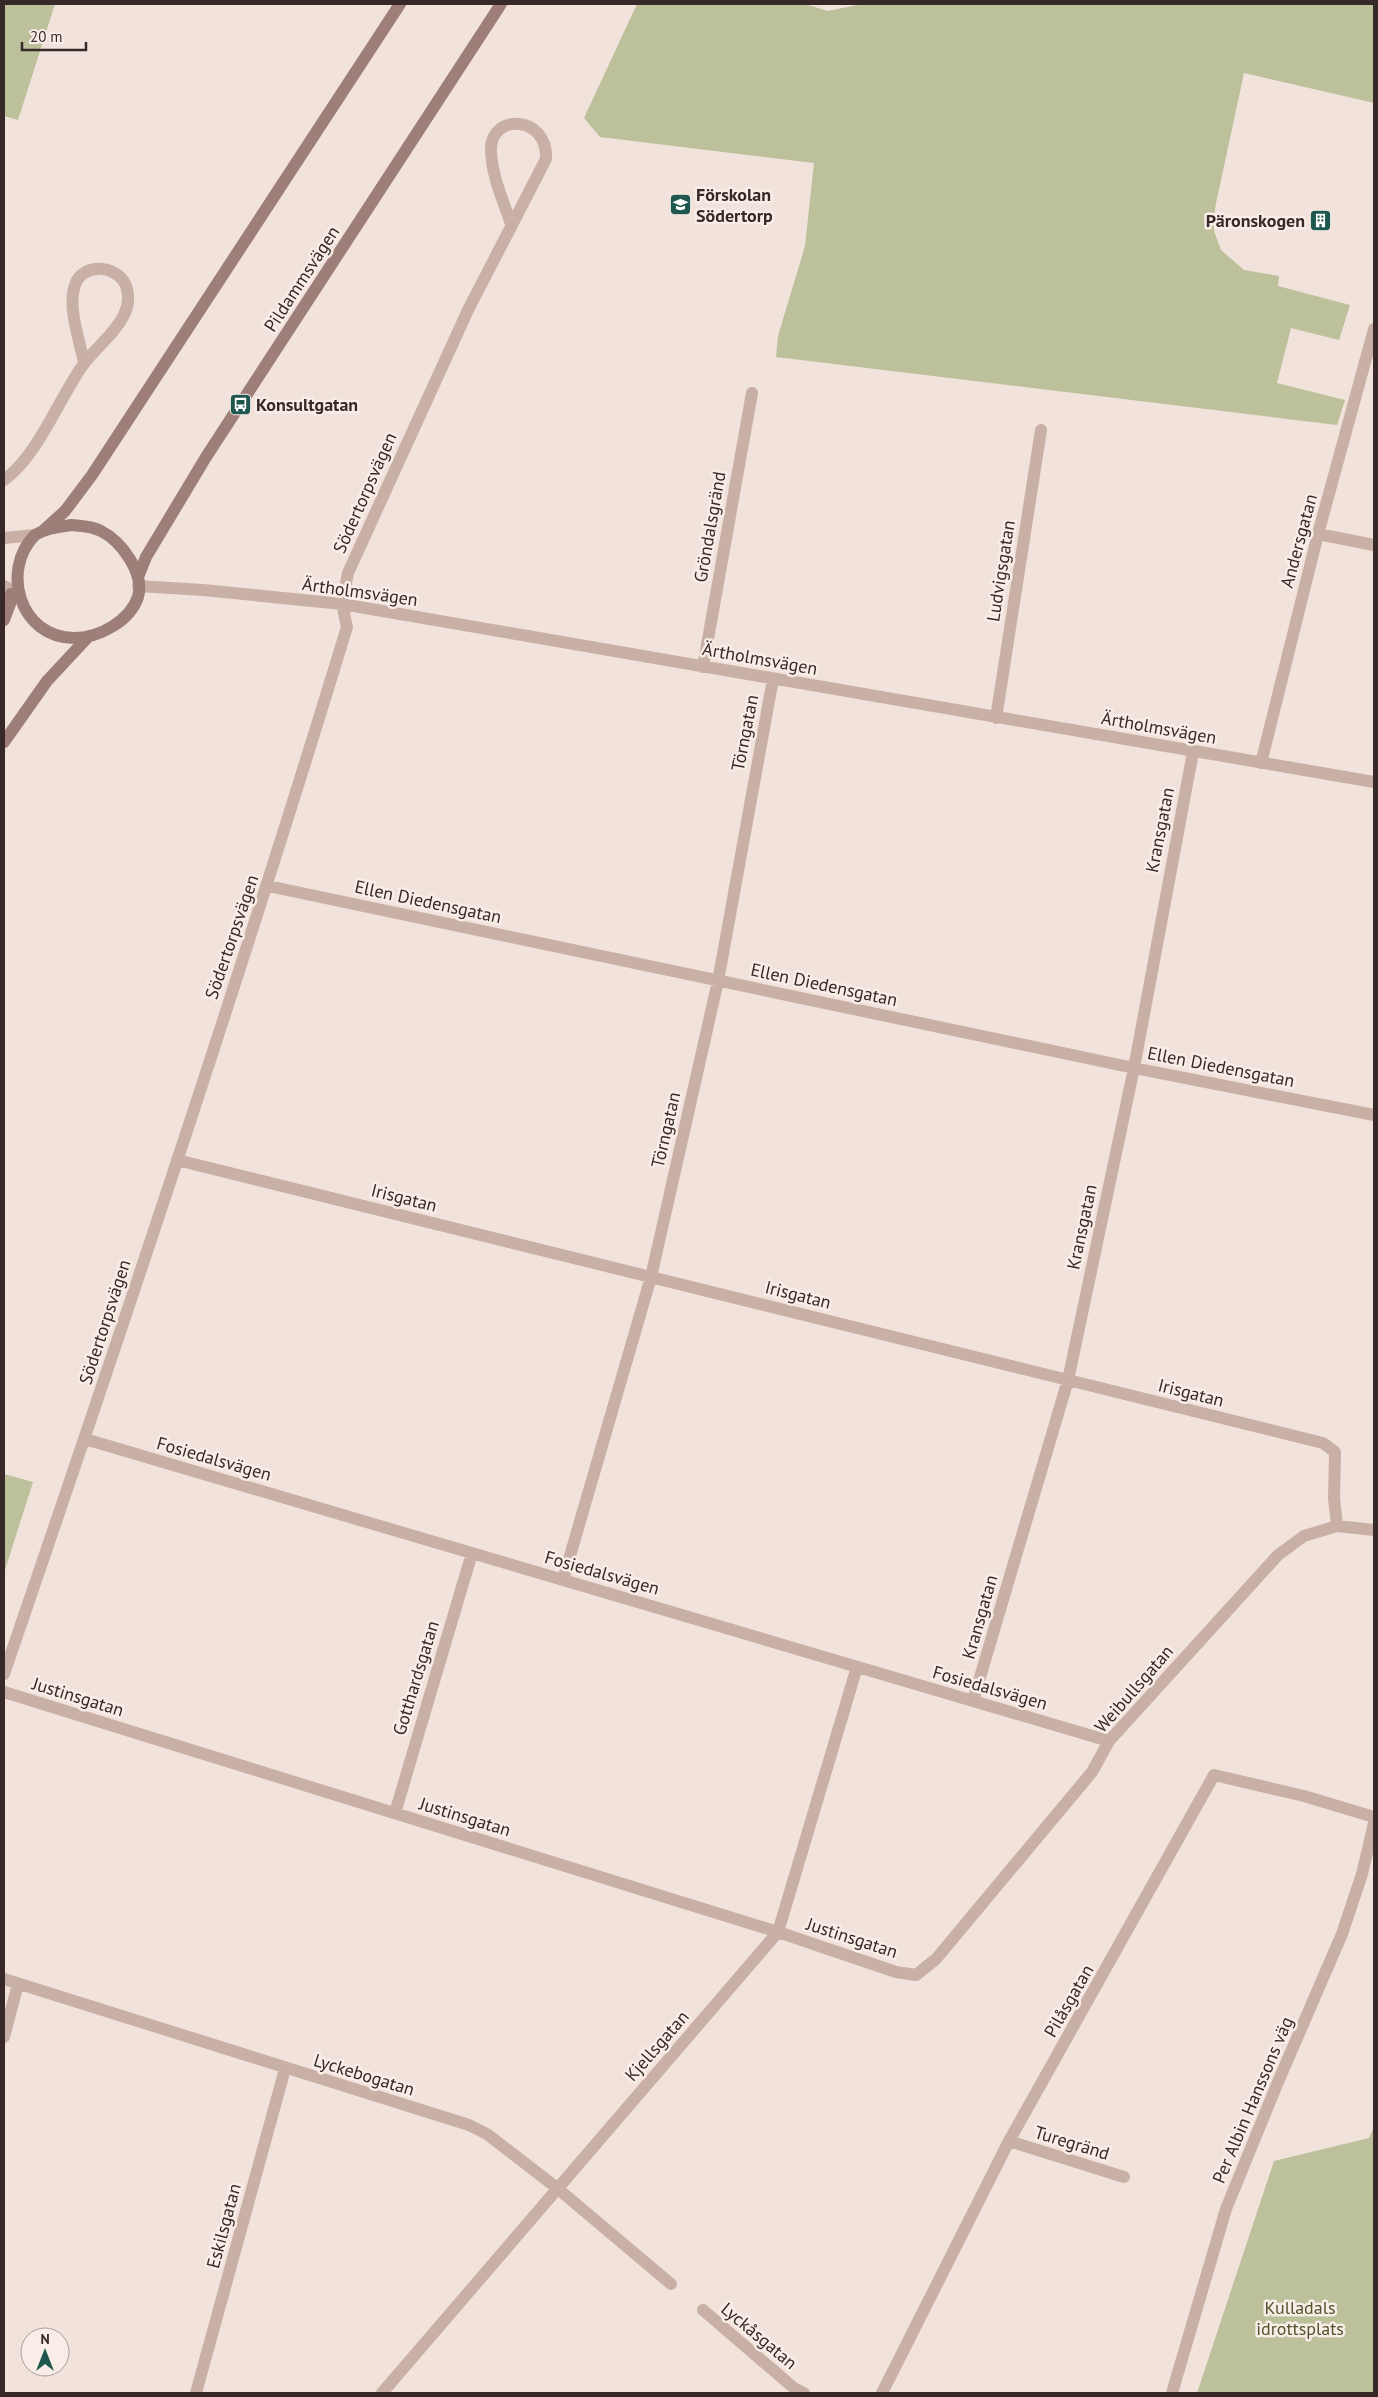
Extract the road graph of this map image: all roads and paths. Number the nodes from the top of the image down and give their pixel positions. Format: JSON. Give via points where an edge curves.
{"nodes":[{"id":1,"x":400,"y":4,"type":"edge"},
{"id":2,"x":501,"y":4,"type":"edge"},
{"id":3,"x":511,"y":224,"type":"junction"},
{"id":4,"x":1374,"y":328,"type":"edge"},
{"id":5,"x":84,"y":363,"type":"junction"},
{"id":6,"x":752,"y":393,"type":"dead end"},
{"id":7,"x":1041,"y":430,"type":"dead end"},
{"id":8,"x":4,"y":480,"type":"edge"},
{"id":9,"x":40,"y":533,"type":"junction"},
{"id":10,"x":1318,"y":534,"type":"junction"},
{"id":11,"x":4,"y":538,"type":"edge"},
{"id":12,"x":1374,"y":545,"type":"edge"},
{"id":13,"x":138,"y":582,"type":"junction"},
{"id":14,"x":8,"y":589,"type":"edge"},
{"id":15,"x":342,"y":604,"type":"junction"},
{"id":16,"x":4,"y":620,"type":"edge"},
{"id":17,"x":88,"y":637,"type":"junction"},
{"id":18,"x":702,"y":667,"type":"junction"},
{"id":19,"x":773,"y":679,"type":"junction"},
{"id":20,"x":996,"y":718,"type":"junction"},
{"id":21,"x":4,"y":742,"type":"edge"},
{"id":22,"x":1193,"y":752,"type":"junction"},
{"id":23,"x":1261,"y":763,"type":"junction"},
{"id":24,"x":1374,"y":782,"type":"edge"},
{"id":25,"x":268,"y":886,"type":"junction"},
{"id":26,"x":718,"y":981,"type":"junction"},
{"id":27,"x":1134,"y":1068,"type":"junction"},
{"id":28,"x":1374,"y":1115,"type":"edge"},
{"id":29,"x":177,"y":1160,"type":"junction"},
{"id":30,"x":651,"y":1277,"type":"junction"},
{"id":31,"x":1068,"y":1380,"type":"junction"},
{"id":32,"x":85,"y":1439,"type":"junction"},
{"id":33,"x":1337,"y":1526,"type":"junction"},
{"id":34,"x":1374,"y":1530,"type":"edge"},
{"id":35,"x":472,"y":1553,"type":"junction"},
{"id":36,"x":564,"y":1580,"type":"junction"},
{"id":37,"x":857,"y":1667,"type":"junction"},
{"id":38,"x":4,"y":1674,"type":"edge"},
{"id":39,"x":4,"y":1692,"type":"edge"},
{"id":40,"x":973,"y":1701,"type":"junction"},
{"id":41,"x":1109,"y":1741,"type":"junction"},
{"id":42,"x":395,"y":1813,"type":"junction"},
{"id":43,"x":1374,"y":1817,"type":"edge"},
{"id":44,"x":1374,"y":1823,"type":"edge"},
{"id":45,"x":778,"y":1932,"type":"junction"},
{"id":46,"x":916,"y":1975,"type":"joint"},
{"id":47,"x":4,"y":1979,"type":"edge"},
{"id":48,"x":18,"y":1984,"type":"junction"},
{"id":49,"x":4,"y":2037,"type":"edge"},
{"id":50,"x":285,"y":2069,"type":"junction"},
{"id":51,"x":1009,"y":2142,"type":"junction"},
{"id":52,"x":1124,"y":2177,"type":"dead end"},
{"id":53,"x":557,"y":2188,"type":"junction"},
{"id":54,"x":671,"y":2284,"type":"dead end"},
{"id":55,"x":702,"y":2310,"type":"dead end"},
{"id":56,"x":796,"y":2391,"type":"edge"},
{"id":57,"x":196,"y":2393,"type":"edge"},
{"id":58,"x":382,"y":2393,"type":"edge"},
{"id":59,"x":882,"y":2393,"type":"edge"},
{"id":60,"x":1172,"y":2393,"type":"edge"}],
"edges":[{"from":1,"to":9,"type":"main road","via":[[92,475],[65,511]]},
{"from":2,"to":13,"type":"main road","name":"Pildammsvägen","via":[[206,457],[146,557]]},
{"from":3,"to":3,"type":"street","name":"Södertorpsvägen","via":[[546,158],[547,146],[538,132],[527,125],[513,124],[502,128],[494,135],[491,148],[494,172]]},
{"from":3,"to":15,"type":"street","name":"Södertorpsvägen","via":[[373,514],[348,573]]},
{"from":4,"to":10,"type":"street","name":"Andersgatan"},
{"from":5,"to":5,"type":"street","via":[[114,331],[125,312],[126,287],[120,276],[109,270],[97,268],[85,273],[75,283],[72,298]]},
{"from":5,"to":8,"type":"street","via":[[26,458]]},
{"from":6,"to":18,"type":"street","name":"Gröndalsgränd"},
{"from":7,"to":20,"type":"street","name":"Ludvigsgatan"},
{"from":9,"to":11,"type":"street"},
{"from":9,"to":13,"type":"main road","via":[[72,525],[99,530],[125,553]]},
{"from":9,"to":14,"type":"main road","via":[[23,546],[15,558]]},
{"from":10,"to":12,"type":"street"},
{"from":10,"to":23,"type":"street","name":"Andersgatan"},
{"from":13,"to":15,"type":"street","name":"Ärtholmsvägen"},
{"from":13,"to":17,"type":"main road","via":[[138,596],[127,614],[109,629]]},
{"from":14,"to":16,"type":"main road","via":[[10,604]]},
{"from":14,"to":17,"type":"main road","via":[[19,608],[49,633]]},
{"from":15,"to":18,"type":"street","name":"Ärtholmsvägen"},
{"from":15,"to":25,"type":"street","name":"Södertorpsvägen","via":[[347,627]]},
{"from":17,"to":21,"type":"main road","via":[[47,681]]},
{"from":18,"to":19,"type":"street","name":"Ärtholmsvägen"},
{"from":19,"to":20,"type":"street","name":"Ärtholmsvägen"},
{"from":19,"to":26,"type":"street","name":"Törngatan"},
{"from":20,"to":22,"type":"street","name":"Ärtholmsvägen"},
{"from":22,"to":23,"type":"street","name":"Ärtholmsvägen"},
{"from":22,"to":27,"type":"street","name":"Kransgatan"},
{"from":23,"to":24,"type":"street","name":"Ärtholmsvägen"},
{"from":25,"to":26,"type":"street","name":"Ellen Diedensgatan"},
{"from":25,"to":29,"type":"street","name":"Södertorpsvägen"},
{"from":26,"to":27,"type":"street","name":"Ellen Diedensgatan"},
{"from":26,"to":30,"type":"street","name":"Törngatan"},
{"from":27,"to":28,"type":"street","name":"Ellen Diedensgatan"},
{"from":27,"to":31,"type":"street","name":"Kransgatan"},
{"from":29,"to":30,"type":"street","name":"Irisgatan"},
{"from":29,"to":32,"type":"street","name":"Södertorpsvägen"},
{"from":30,"to":31,"type":"street","name":"Irisgatan"},
{"from":30,"to":36,"type":"street","name":"Törngatan"},
{"from":31,"to":33,"type":"street","name":"Irisgatan","via":[[1323,1443],[1335,1452]]},
{"from":31,"to":40,"type":"street","name":"Kransgatan"},
{"from":32,"to":35,"type":"street","name":"Fosiedalsvägen"},
{"from":32,"to":38,"type":"street","name":"Södertorpsvägen"},
{"from":33,"to":34,"type":"street","name":"Weibullsgatan"},
{"from":33,"to":41,"type":"street","name":"Weibullsgatan","via":[[1304,1536],[1278,1555]]},
{"from":35,"to":36,"type":"street","name":"Fosiedalsvägen"},
{"from":35,"to":42,"type":"street","name":"Gotthardsgatan"},
{"from":36,"to":37,"type":"street","name":"Fosiedalsvägen"},
{"from":37,"to":40,"type":"street","name":"Fosiedalsvägen"},
{"from":37,"to":45,"type":"street","name":"Kjellsgatan"},
{"from":39,"to":42,"type":"street","name":"Justinsgatan"},
{"from":40,"to":41,"type":"street","name":"Fosiedalsvägen"},
{"from":41,"to":46,"type":"street","name":"Weibullsgatan","via":[[1092,1772],[936,1959]]},
{"from":42,"to":45,"type":"street","name":"Justinsgatan"},
{"from":43,"to":51,"type":"street","name":"Pilåsgatan","via":[[1304,1796],[1214,1775]]},
{"from":44,"to":60,"type":"street","name":"Per Albin Hanssons väg","via":[[1362,1874],[1342,1934],[1226,2208]]},
{"from":45,"to":46,"type":"street","name":"Justinsgatan","via":[[896,1972]]},
{"from":45,"to":53,"type":"street","name":"Kjellsgatan"},
{"from":47,"to":48,"type":"street","name":"Lyckebogatan"},
{"from":48,"to":49,"type":"street"},
{"from":48,"to":50,"type":"street","name":"Lyckebogatan"},
{"from":50,"to":53,"type":"street","name":"Lyckebogatan","via":[[469,2125],[487,2134]]},
{"from":50,"to":57,"type":"street","name":"Eskilsgatan"},
{"from":51,"to":52,"type":"street","name":"Turegränd"},
{"from":51,"to":59,"type":"street","name":"Pilåsgatan"},
{"from":53,"to":54,"type":"street","name":"Lyckebogatan"},
{"from":53,"to":58,"type":"street","name":"Kjellsgatan"},
{"from":55,"to":56,"type":"street","name":"Lyckåsgatan"}]}
